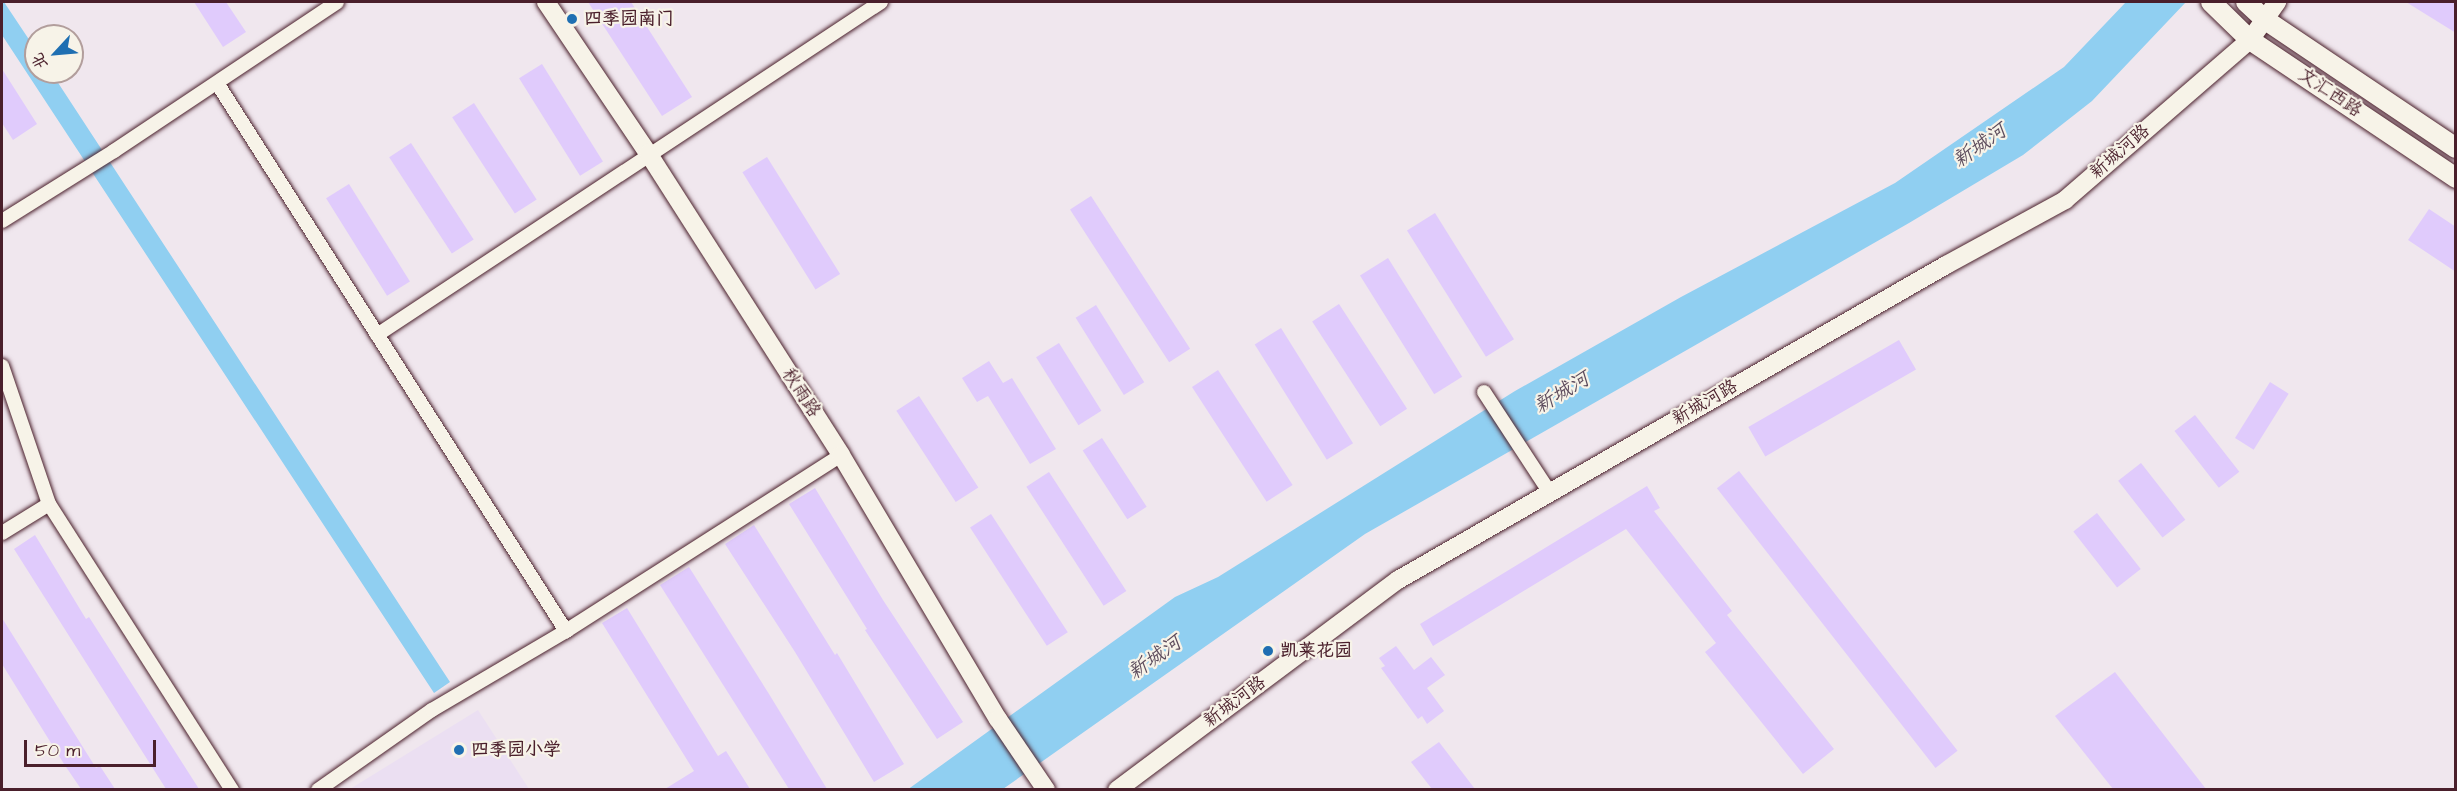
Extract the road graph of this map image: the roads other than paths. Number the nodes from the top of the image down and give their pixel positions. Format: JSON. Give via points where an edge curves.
{"nodes":[{"id":1,"x":337,"y":2,"type":"edge"},
{"id":2,"x":546,"y":2,"type":"edge"},
{"id":3,"x":881,"y":2,"type":"edge"},
{"id":4,"x":2211,"y":2,"type":"edge"},
{"id":5,"x":2246,"y":2,"type":"edge"},
{"id":6,"x":2277,"y":2,"type":"edge"},
{"id":7,"x":2264,"y":19,"type":"junction"},
{"id":8,"x":2250,"y":40,"type":"junction"},
{"id":9,"x":217,"y":83,"type":"junction"},
{"id":10,"x":2456,"y":148,"type":"edge"},
{"id":11,"x":648,"y":153,"type":"junction"},
{"id":12,"x":2456,"y":178,"type":"edge"},
{"id":13,"x":2,"y":221,"type":"edge"},
{"id":14,"x":377,"y":335,"type":"junction"},
{"id":15,"x":2,"y":366,"type":"edge"},
{"id":16,"x":1484,"y":392,"type":"dead end"},
{"id":17,"x":841,"y":455,"type":"junction"},
{"id":18,"x":1550,"y":493,"type":"junction"},
{"id":19,"x":49,"y":504,"type":"junction"},
{"id":20,"x":2,"y":532,"type":"edge"},
{"id":21,"x":566,"y":631,"type":"junction"},
{"id":22,"x":1043,"y":784,"type":"edge"},
{"id":23,"x":232,"y":789,"type":"edge"},
{"id":24,"x":318,"y":789,"type":"edge"},
{"id":25,"x":1117,"y":789,"type":"edge"}],
"edges":[{"from":1,"to":9,"type":"street"},
{"from":2,"to":11,"type":"street","name":"秋雨路"},
{"from":3,"to":11,"type":"street"},
{"from":4,"to":8,"type":"main road","name":"文汇西路"},
{"from":5,"to":7,"type":"main road","name":"文汇西路"},
{"from":6,"to":7,"type":"street","name":"新城河路"},
{"from":7,"to":8,"type":"street","name":"新城河路"},
{"from":7,"to":10,"type":"main road","name":"文汇西路"},
{"from":8,"to":12,"type":"main road","name":"文汇西路"},
{"from":8,"to":18,"type":"street","name":"新城河路","via":[[2065,200]]},
{"from":9,"to":13,"type":"street"},
{"from":9,"to":14,"type":"street"},
{"from":11,"to":14,"type":"street"},
{"from":11,"to":17,"type":"street","name":"秋雨路"},
{"from":14,"to":21,"type":"street"},
{"from":15,"to":19,"type":"street"},
{"from":16,"to":18,"type":"street"},
{"from":17,"to":21,"type":"street"},
{"from":17,"to":22,"type":"street","name":"秋雨路","via":[[998,719]]},
{"from":18,"to":25,"type":"street","name":"新城河路","via":[[1398,580]]},
{"from":19,"to":20,"type":"street"},
{"from":19,"to":23,"type":"street"},
{"from":21,"to":24,"type":"street","via":[[432,710]]}]}
